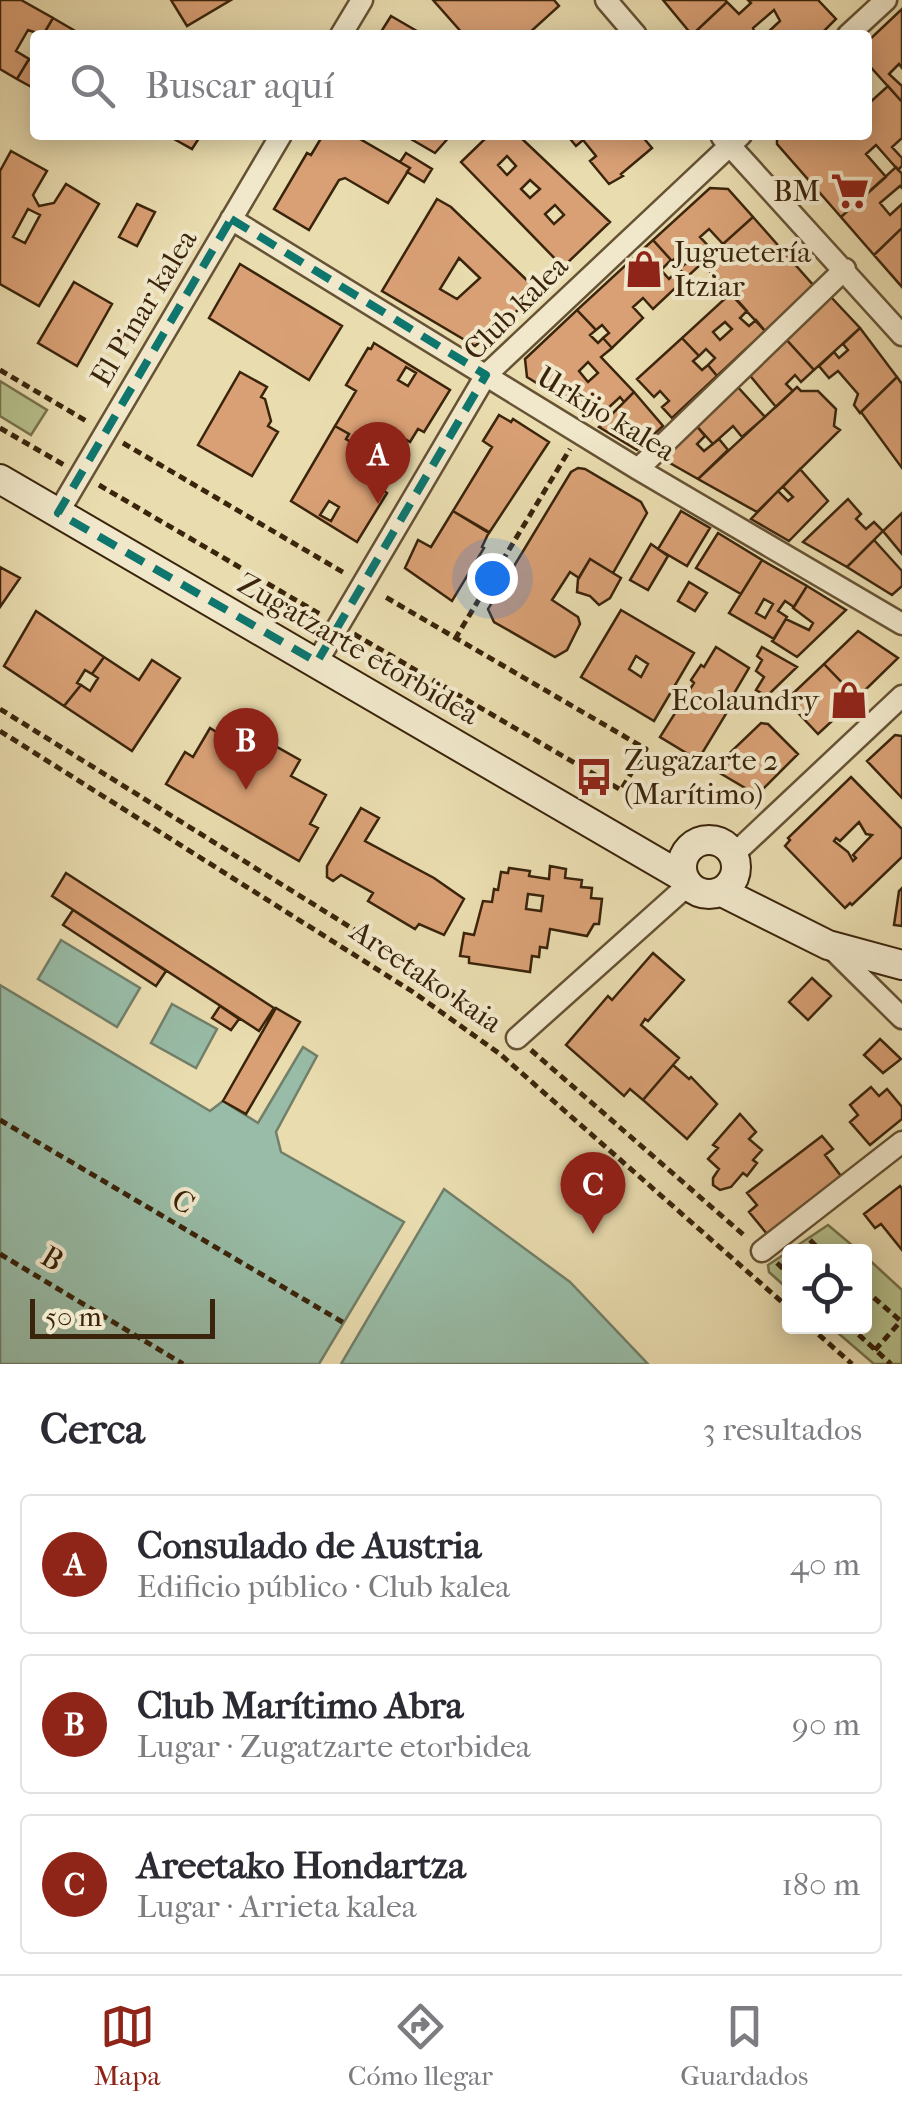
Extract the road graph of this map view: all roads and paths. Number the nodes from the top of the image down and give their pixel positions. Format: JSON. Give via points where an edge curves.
{"nodes":[{"id":1,"x":362,"y":0,"type":"edge"},
{"id":2,"x":606,"y":0,"type":"edge"},
{"id":3,"x":881,"y":2,"type":"edge"},
{"id":4,"x":344,"y":30,"type":"edge"},
{"id":5,"x":632,"y":30,"type":"edge"},
{"id":6,"x":853,"y":30,"type":"edge"},
{"id":7,"x":278,"y":140,"type":"edge"},
{"id":8,"x":728,"y":140,"type":"edge"},
{"id":9,"x":732,"y":140,"type":"edge"},
{"id":10,"x":232,"y":219,"type":"junction"},
{"id":11,"x":845,"y":270,"type":"junction"},
{"id":12,"x":902,"y":335,"type":"edge"},
{"id":13,"x":0,"y":370,"type":"edge"},
{"id":14,"x":486,"y":376,"type":"junction"},
{"id":15,"x":0,"y":428,"type":"edge"},
{"id":16,"x":106,"y":432,"type":"junction"},
{"id":17,"x":580,"y":433,"type":"junction"},
{"id":18,"x":638,"y":470,"type":"junction"},
{"id":19,"x":80,"y":474,"type":"junction"},
{"id":20,"x":0,"y":479,"type":"edge"},
{"id":21,"x":58,"y":513,"type":"junction"},
{"id":22,"x":363,"y":584,"type":"junction"},
{"id":23,"x":902,"y":624,"type":"edge"},
{"id":24,"x":339,"y":625,"type":"junction"},
{"id":25,"x":456,"y":639,"type":"junction"},
{"id":26,"x":317,"y":662,"type":"junction"},
{"id":27,"x":902,"y":696,"type":"edge"},
{"id":28,"x":0,"y":709,"type":"edge"},
{"id":29,"x":0,"y":731,"type":"edge"},
{"id":30,"x":641,"y":758,"type":"junction"},
{"id":31,"x":665,"y":774,"type":"dead end"},
{"id":32,"x":734,"y":855,"type":"junction"},
{"id":33,"x":686,"y":881,"type":"junction"},
{"id":34,"x":722,"y":892,"type":"junction"},
{"id":35,"x":828,"y":945,"type":"junction"},
{"id":36,"x":902,"y":965,"type":"edge"},
{"id":37,"x":902,"y":1018,"type":"edge"},
{"id":38,"x":517,"y":1038,"type":"junction"},
{"id":39,"x":0,"y":1120,"type":"edge"},
{"id":40,"x":902,"y":1142,"type":"edge"},
{"id":41,"x":762,"y":1251,"type":"joint"},
{"id":42,"x":0,"y":1254,"type":"edge"},
{"id":43,"x":872,"y":1295,"type":"edge"},
{"id":44,"x":782,"y":1302,"type":"edge"},
{"id":45,"x":902,"y":1321,"type":"edge"},
{"id":46,"x":344,"y":1323,"type":"dead end"},
{"id":47,"x":819,"y":1334,"type":"edge"},
{"id":48,"x":858,"y":1334,"type":"edge"},
{"id":49,"x":875,"y":1350,"type":"junction"},
{"id":50,"x":183,"y":1364,"type":"edge"},
{"id":51,"x":852,"y":1364,"type":"edge"},
{"id":52,"x":892,"y":1364,"type":"edge"}],
"edges":[{"from":1,"to":4,"type":"street"},
{"from":2,"to":5,"type":"street"},
{"from":3,"to":6,"type":"street"},
{"from":7,"to":10,"type":"street","name":"El Pinar kalea"},
{"from":8,"to":14,"type":"street","name":"Club kalea"},
{"from":9,"to":11,"type":"street"},
{"from":10,"to":14,"type":"street","name":"Urkijo kalea"},
{"from":10,"to":16,"type":"street","name":"El Pinar kalea"},
{"from":11,"to":12,"type":"street"},
{"from":11,"to":18,"type":"street"},
{"from":13,"to":16,"type":"path"},
{"from":14,"to":17,"type":"street","name":"Urkijo kalea"},
{"from":14,"to":22,"type":"street","name":"Club kalea"},
{"from":15,"to":19,"type":"path"},
{"from":16,"to":19,"type":"street","name":"El Pinar kalea"},
{"from":16,"to":22,"type":"path"},
{"from":17,"to":18,"type":"street","name":"Urkijo kalea"},
{"from":17,"to":25,"type":"path"},
{"from":18,"to":23,"type":"street","name":"Urkijo kalea"},
{"from":19,"to":21,"type":"street","name":"El Pinar kalea"},
{"from":19,"to":24,"type":"path"},
{"from":20,"to":21,"type":"street","name":"Zugatzarte etorbidea"},
{"from":21,"to":26,"type":"street","name":"Zugatzarte etorbidea"},
{"from":22,"to":24,"type":"street","name":"Club kalea"},
{"from":22,"to":25,"type":"path"},
{"from":24,"to":26,"type":"street","name":"Club kalea"},
{"from":24,"to":30,"type":"path","via":[[622,790]]},
{"from":25,"to":30,"type":"path","via":[[646,749]]},
{"from":26,"to":33,"type":"street","name":"Zugatzarte etorbidea"},
{"from":27,"to":32,"type":"street"},
{"from":28,"to":38,"type":"path"},
{"from":29,"to":44,"type":"path","name":"Areetako kaia","via":[[500,1054]]},
{"from":30,"to":31,"type":"path"},
{"from":32,"to":33,"type":"street","via":[[715,840],[698,842],[682,859]]},
{"from":32,"to":34,"type":"street","via":[[734,879]]},
{"from":33,"to":34,"type":"street","name":"Zugatzarte etorbidea","via":[[704,894]]},
{"from":33,"to":38,"type":"street"},
{"from":34,"to":35,"type":"street","name":"Zugatzarte etorbidea"},
{"from":35,"to":36,"type":"street","name":"Zugatzarte etorbidea"},
{"from":35,"to":37,"type":"street"},
{"from":38,"to":41,"type":"path"},
{"from":39,"to":46,"type":"path","name":"C"},
{"from":40,"to":41,"type":"street"},
{"from":42,"to":50,"type":"path","name":"B"},
{"from":43,"to":45,"type":"path"},
{"from":45,"to":49,"type":"path"},
{"from":47,"to":51,"type":"path"},
{"from":48,"to":49,"type":"path"},
{"from":49,"to":52,"type":"path"}]}
